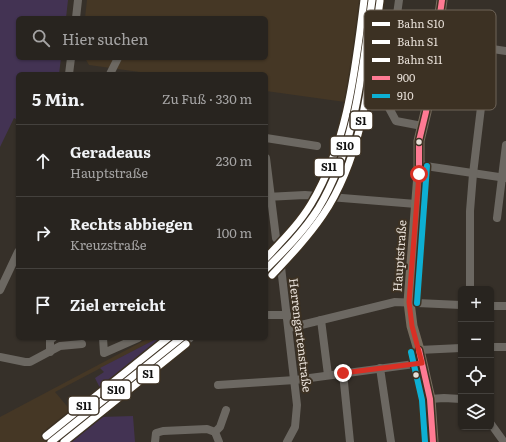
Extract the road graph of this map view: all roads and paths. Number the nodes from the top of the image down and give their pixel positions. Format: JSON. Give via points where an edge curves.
{"nodes":[{"id":1,"x":78,"y":0,"type":"edge"},
{"id":2,"x":399,"y":0,"type":"edge"},
{"id":3,"x":442,"y":0,"type":"edge"},
{"id":4,"x":398,"y":10,"type":"edge"},
{"id":5,"x":441,"y":10,"type":"edge"},
{"id":6,"x":76,"y":16,"type":"edge"},
{"id":7,"x":496,"y":50,"type":"edge"},
{"id":8,"x":506,"y":52,"type":"edge"},
{"id":9,"x":71,"y":60,"type":"edge"},
{"id":10,"x":117,"y":60,"type":"edge"},
{"id":11,"x":69,"y":72,"type":"edge"},
{"id":12,"x":111,"y":72,"type":"edge"},
{"id":13,"x":389,"y":110,"type":"edge"},
{"id":14,"x":426,"y":110,"type":"edge"},
{"id":15,"x":480,"y":110,"type":"edge"},
{"id":16,"x":422,"y":126,"type":"junction"},
{"id":17,"x":268,"y":138,"type":"edge"},
{"id":18,"x":506,"y":145,"type":"edge"},
{"id":19,"x":317,"y":146,"type":"dead end"},
{"id":20,"x":420,"y":165,"type":"junction"},
{"id":21,"x":472,"y":174,"type":"junction"},
{"id":22,"x":504,"y":178,"type":"edge"},
{"id":23,"x":268,"y":197,"type":"edge"},
{"id":24,"x":330,"y":197,"type":"junction"},
{"id":25,"x":416,"y":204,"type":"junction"},
{"id":26,"x":497,"y":218,"type":"dead end"},
{"id":27,"x":276,"y":238,"type":"dead end"},
{"id":28,"x":16,"y":256,"type":"edge"},
{"id":29,"x":470,"y":286,"type":"edge"},
{"id":30,"x":0,"y":290,"type":"edge"},
{"id":31,"x":409,"y":302,"type":"junction"},
{"id":32,"x":458,"y":305,"type":"edge"},
{"id":33,"x":494,"y":306,"type":"edge"},
{"id":34,"x":506,"y":306,"type":"edge"},
{"id":35,"x":268,"y":315,"type":"edge"},
{"id":36,"x":287,"y":315,"type":"junction"},
{"id":37,"x":321,"y":320,"type":"junction"},
{"id":38,"x":289,"y":328,"type":"junction"},
{"id":39,"x":50,"y":340,"type":"edge"},
{"id":40,"x":103,"y":340,"type":"edge"},
{"id":41,"x":133,"y":340,"type":"edge"},
{"id":42,"x":187,"y":340,"type":"edge"},
{"id":43,"x":61,"y":341,"type":"edge"},
{"id":44,"x":82,"y":344,"type":"dead end"},
{"id":45,"x":494,"y":347,"type":"edge"},
{"id":46,"x":506,"y":347,"type":"edge"},
{"id":47,"x":458,"y":348,"type":"edge"},
{"id":48,"x":420,"y":350,"type":"junction"},
{"id":49,"x":50,"y":352,"type":"junction"},
{"id":50,"x":0,"y":357,"type":"edge"},
{"id":51,"x":422,"y":363,"type":"junction"},
{"id":52,"x":380,"y":368,"type":"junction"},
{"id":53,"x":343,"y":373,"type":"junction"},
{"id":54,"x":328,"y":375,"type":"junction"},
{"id":55,"x":295,"y":380,"type":"junction"},
{"id":56,"x":218,"y":385,"type":"dead end"},
{"id":57,"x":430,"y":399,"type":"junction"},
{"id":58,"x":458,"y":399,"type":"edge"},
{"id":59,"x":105,"y":410,"type":"dead end"},
{"id":60,"x":226,"y":410,"type":"dead end"},
{"id":61,"x":494,"y":428,"type":"edge"},
{"id":62,"x":215,"y":432,"type":"junction"},
{"id":63,"x":155,"y":442,"type":"edge"},
{"id":64,"x":218,"y":442,"type":"edge"},
{"id":65,"x":287,"y":442,"type":"edge"},
{"id":66,"x":350,"y":442,"type":"edge"},
{"id":67,"x":391,"y":442,"type":"edge"},
{"id":68,"x":433,"y":442,"type":"edge"},
{"id":69,"x":504,"y":442,"type":"edge"}],
"edges":[{"from":1,"to":6,"type":"street"},
{"from":2,"to":4,"type":"street"},
{"from":3,"to":5,"type":"main road","name":"Hauptstraße"},
{"from":7,"to":8,"type":"street"},
{"from":9,"to":11,"type":"street"},
{"from":10,"to":12,"type":"street"},
{"from":13,"to":16,"type":"street","via":[[396,121]]},
{"from":14,"to":16,"type":"main road","name":"Hauptstraße"},
{"from":15,"to":21,"type":"street"},
{"from":16,"to":20,"type":"main road","name":"Hauptstraße"},
{"from":17,"to":19,"type":"street"},
{"from":18,"to":22,"type":"street"},
{"from":20,"to":21,"type":"street"},
{"from":20,"to":25,"type":"main road","name":"Hauptstraße"},
{"from":21,"to":22,"type":"street"},
{"from":21,"to":29,"type":"street"},
{"from":22,"to":26,"type":"street"},
{"from":23,"to":24,"type":"street"},
{"from":23,"to":27,"type":"street"},
{"from":24,"to":25,"type":"street"},
{"from":24,"to":36,"type":"street","name":"Herrengartenstraße","via":[[325,212],[281,267]]},
{"from":25,"to":31,"type":"main road","name":"Hauptstraße"},
{"from":28,"to":30,"type":"street"},
{"from":31,"to":32,"type":"street"},
{"from":31,"to":37,"type":"street","via":[[395,302]]},
{"from":31,"to":48,"type":"main road","name":"Hauptstraße","via":[[412,326]]},
{"from":33,"to":34,"type":"street"},
{"from":35,"to":36,"type":"street"},
{"from":36,"to":38,"type":"street","name":"Herrengartenstraße"},
{"from":37,"to":38,"type":"street"},
{"from":37,"to":54,"type":"street"},
{"from":38,"to":55,"type":"street","name":"Herrengartenstraße"},
{"from":39,"to":49,"type":"street"},
{"from":40,"to":41,"type":"street","via":[[104,353]]},
{"from":42,"to":59,"type":"street","via":[[110,401]]},
{"from":43,"to":44,"type":"street"},
{"from":43,"to":49,"type":"street"},
{"from":45,"to":46,"type":"street"},
{"from":47,"to":48,"type":"street"},
{"from":48,"to":51,"type":"main road","name":"Hauptstraße"},
{"from":49,"to":50,"type":"street","via":[[37,360],[24,362]]},
{"from":51,"to":52,"type":"street"},
{"from":51,"to":57,"type":"main road","name":"Hauptstraße"},
{"from":52,"to":53,"type":"street"},
{"from":52,"to":67,"type":"street"},
{"from":53,"to":54,"type":"street"},
{"from":53,"to":66,"type":"street"},
{"from":54,"to":55,"type":"street"},
{"from":55,"to":56,"type":"street"},
{"from":55,"to":65,"type":"street","name":"Herrengartenstraße","via":[[295,427]]},
{"from":57,"to":58,"type":"street"},
{"from":57,"to":68,"type":"main road","name":"Hauptstraße"},
{"from":60,"to":62,"type":"street","via":[[220,427]]},
{"from":61,"to":69,"type":"street"},
{"from":62,"to":63,"type":"street","via":[[206,429],[162,431],[156,433]]},
{"from":62,"to":64,"type":"street"}]}
